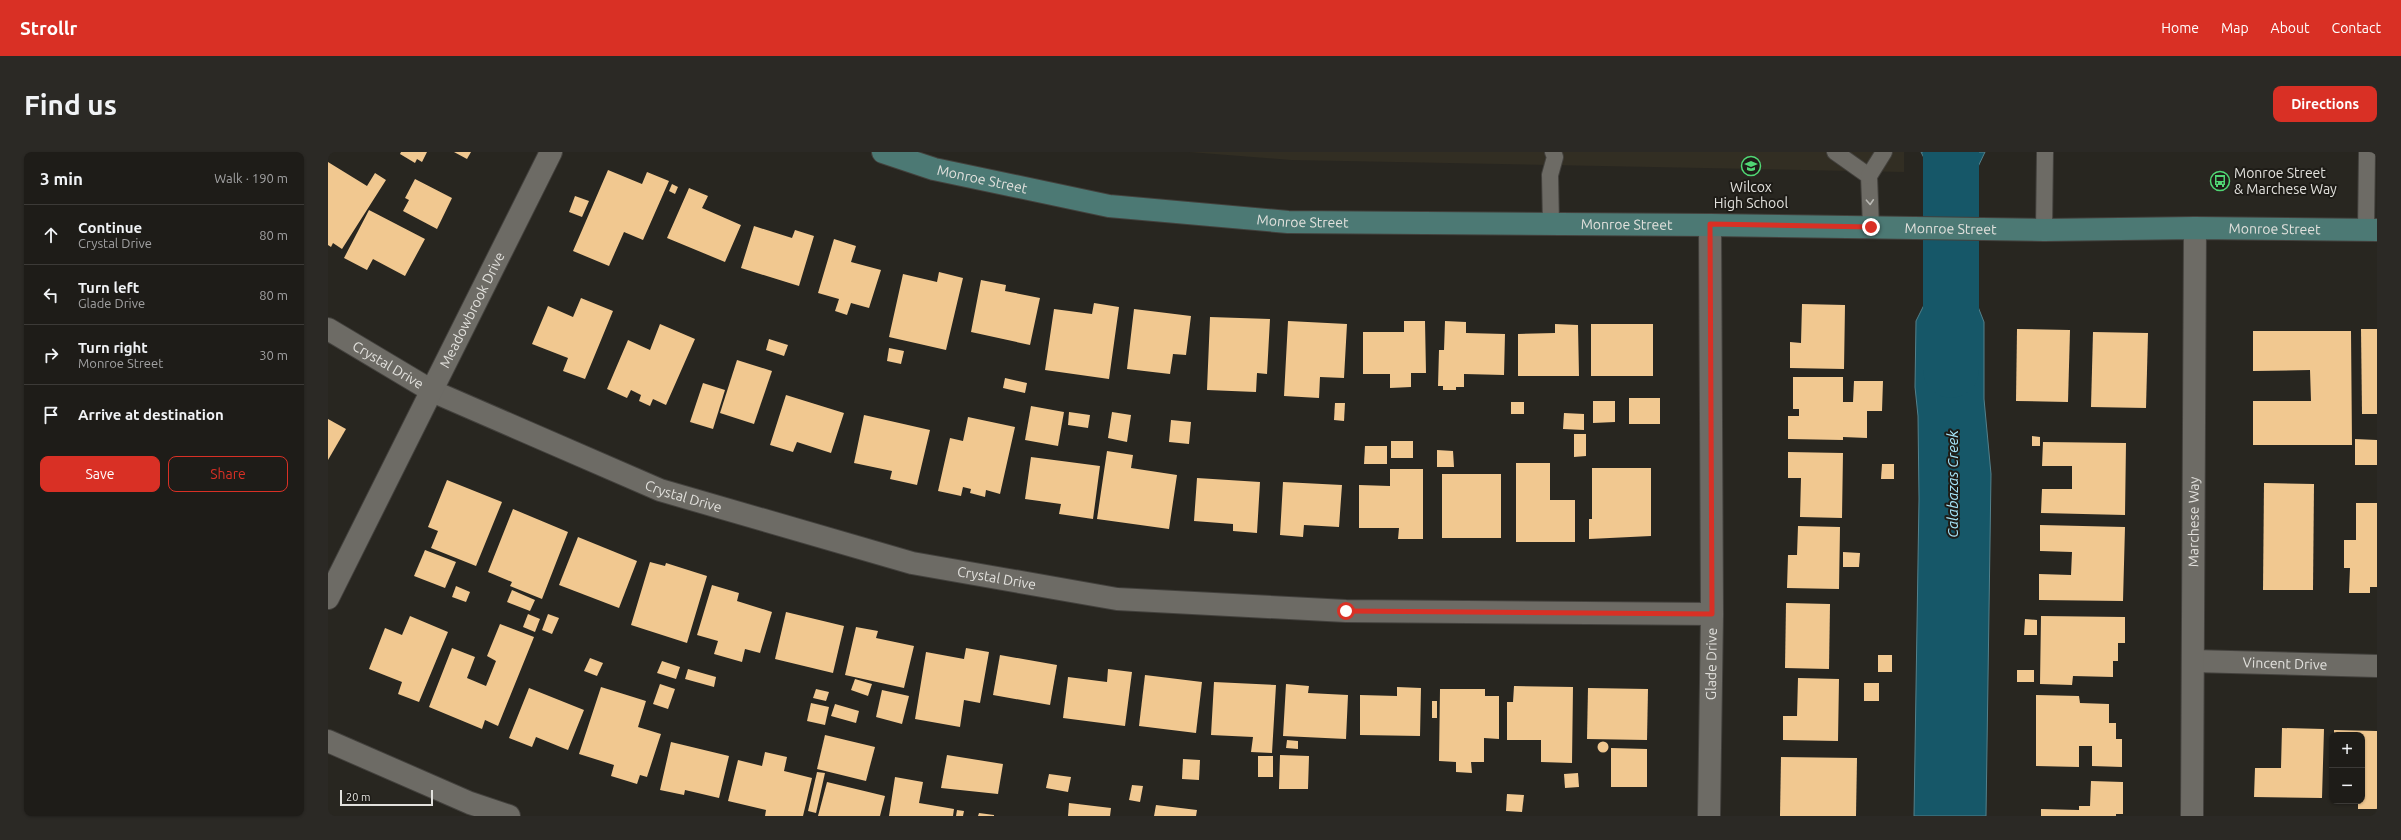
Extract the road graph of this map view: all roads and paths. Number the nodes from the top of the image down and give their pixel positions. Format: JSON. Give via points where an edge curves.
{"nodes":[{"id":1,"x":551,"y":152,"type":"edge"},
{"id":2,"x":883,"y":152,"type":"edge"},
{"id":3,"x":1553,"y":152,"type":"edge"},
{"id":4,"x":1835,"y":152,"type":"edge"},
{"id":5,"x":1884,"y":152,"type":"edge"},
{"id":6,"x":2045,"y":152,"type":"edge"},
{"id":7,"x":2367,"y":152,"type":"edge"},
{"id":8,"x":1869,"y":176,"type":"junction"},
{"id":9,"x":1551,"y":224,"type":"junction"},
{"id":10,"x":1710,"y":224,"type":"junction"},
{"id":11,"x":1871,"y":227,"type":"junction"},
{"id":12,"x":2195,"y":228,"type":"junction"},
{"id":13,"x":2044,"y":230,"type":"junction"},
{"id":14,"x":2372,"y":230,"type":"edge"},
{"id":15,"x":328,"y":329,"type":"edge"},
{"id":16,"x":432,"y":391,"type":"junction"},
{"id":17,"x":328,"y":598,"type":"edge"},
{"id":18,"x":1712,"y":614,"type":"junction"},
{"id":19,"x":2193,"y":662,"type":"junction"},
{"id":20,"x":2377,"y":666,"type":"edge"},
{"id":21,"x":328,"y":741,"type":"edge"},
{"id":22,"x":509,"y":816,"type":"edge"},
{"id":23,"x":1709,"y":816,"type":"edge"},
{"id":24,"x":2192,"y":816,"type":"edge"}],
"edges":[{"from":1,"to":16,"type":"street","name":"Meadowbrook Drive"},
{"from":2,"to":9,"type":"main road","name":"Monroe Street","via":[[934,169],[1109,206],[1288,222]]},
{"from":3,"to":9,"type":"lane","via":[[1555,157],[1550,175]]},
{"from":4,"to":8,"type":"lane"},
{"from":5,"to":8,"type":"lane"},
{"from":6,"to":13,"type":"lane"},
{"from":7,"to":14,"type":"lane"},
{"from":8,"to":11,"type":"lane","one_way":true},
{"from":9,"to":10,"type":"main road","name":"Monroe Street"},
{"from":10,"to":11,"type":"main road","name":"Monroe Street"},
{"from":10,"to":18,"type":"street","name":"Glade Drive"},
{"from":11,"to":13,"type":"main road","name":"Monroe Street"},
{"from":12,"to":13,"type":"main road","name":"Monroe Street"},
{"from":12,"to":14,"type":"main road","name":"Monroe Street"},
{"from":12,"to":19,"type":"street","name":"Marchese Way"},
{"from":15,"to":16,"type":"street","name":"Crystal Drive"},
{"from":16,"to":17,"type":"street","name":"Meadowbrook Drive"},
{"from":16,"to":18,"type":"street","name":"Crystal Drive","via":[[660,490],[920,565],[1117,599],[1346,611]]},
{"from":18,"to":23,"type":"street","name":"Glade Drive"},
{"from":19,"to":20,"type":"street","name":"Vincent Drive"},
{"from":19,"to":24,"type":"street","name":"Marchese Way"},
{"from":21,"to":22,"type":"street","via":[[470,803]]}]}
